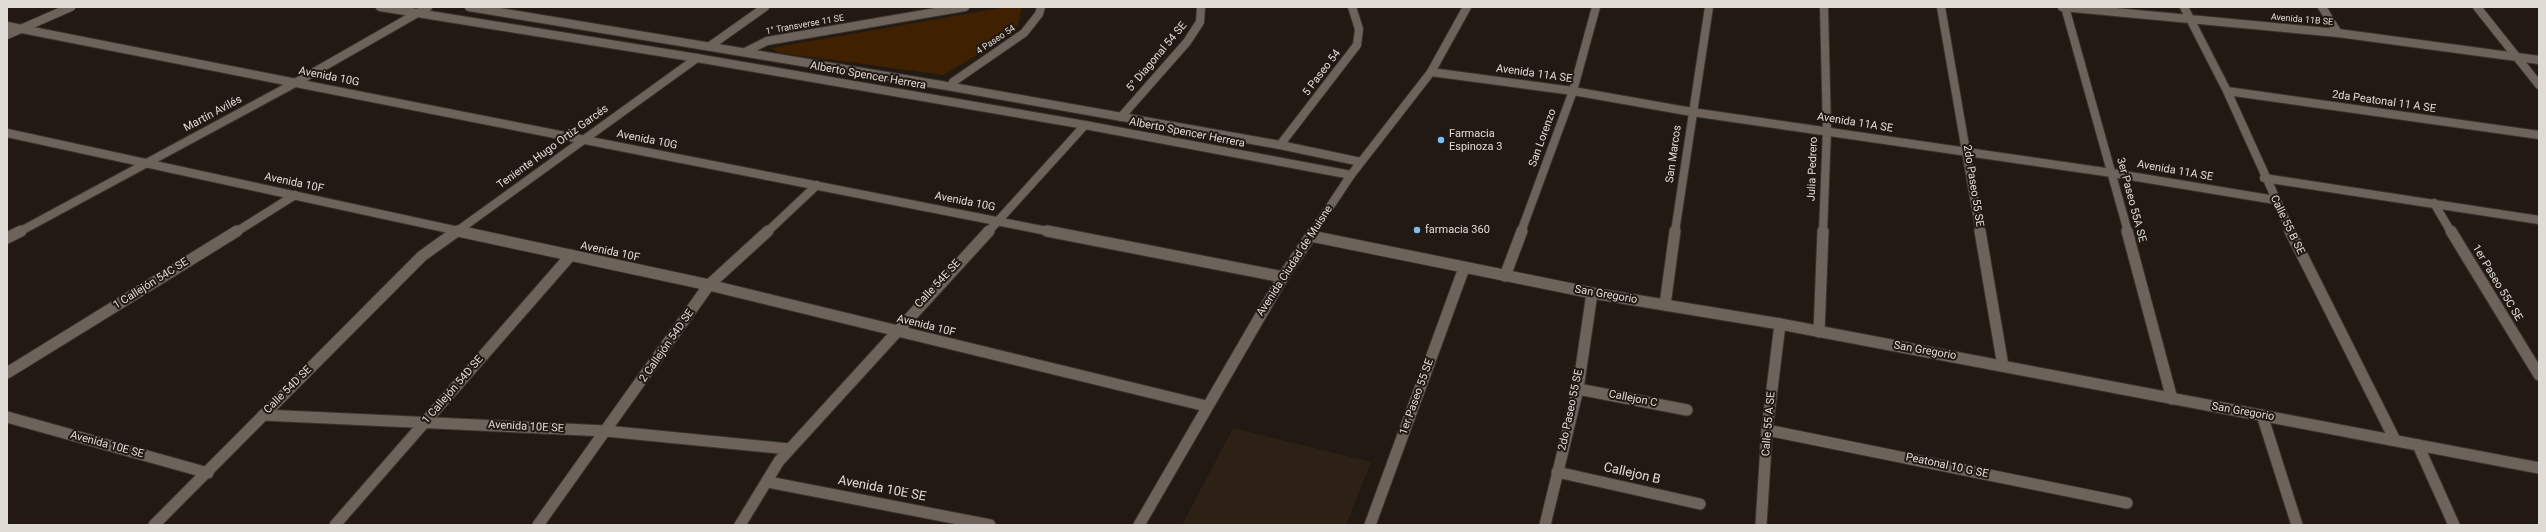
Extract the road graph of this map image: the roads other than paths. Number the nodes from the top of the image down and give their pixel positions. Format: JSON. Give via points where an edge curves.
{"nodes":[{"id":1,"x":71,"y":7,"type":"edge"},
{"id":2,"x":380,"y":7,"type":"edge"},
{"id":3,"x":428,"y":7,"type":"edge"},
{"id":4,"x":469,"y":7,"type":"edge"},
{"id":5,"x":765,"y":7,"type":"edge"},
{"id":6,"x":965,"y":7,"type":"edge"},
{"id":7,"x":1041,"y":7,"type":"edge"},
{"id":8,"x":1201,"y":7,"type":"edge"},
{"id":9,"x":1352,"y":7,"type":"edge"},
{"id":10,"x":1467,"y":7,"type":"edge"},
{"id":11,"x":1596,"y":7,"type":"edge"},
{"id":12,"x":1709,"y":7,"type":"edge"},
{"id":13,"x":1824,"y":7,"type":"edge"},
{"id":14,"x":1942,"y":7,"type":"edge"},
{"id":15,"x":2064,"y":7,"type":"edge"},
{"id":16,"x":2184,"y":7,"type":"edge"},
{"id":17,"x":2322,"y":7,"type":"edge"},
{"id":18,"x":2478,"y":7,"type":"edge"},
{"id":19,"x":417,"y":14,"type":"junction"},
{"id":20,"x":2190,"y":19,"type":"junction"},
{"id":21,"x":7,"y":26,"type":"edge"},
{"id":22,"x":20,"y":29,"type":"junction"},
{"id":23,"x":2338,"y":33,"type":"junction"},
{"id":24,"x":7,"y":35,"type":"edge"},
{"id":25,"x":710,"y":46,"type":"junction"},
{"id":26,"x":745,"y":52,"type":"junction"},
{"id":27,"x":2516,"y":56,"type":"junction"},
{"id":28,"x":697,"y":58,"type":"junction"},
{"id":29,"x":2539,"y":60,"type":"edge"},
{"id":30,"x":1431,"y":72,"type":"junction"},
{"id":31,"x":953,"y":82,"type":"dead end"},
{"id":32,"x":295,"y":83,"type":"junction"},
{"id":33,"x":2539,"y":85,"type":"edge"},
{"id":34,"x":1573,"y":91,"type":"junction"},
{"id":35,"x":2227,"y":91,"type":"junction"},
{"id":36,"x":1692,"y":112,"type":"junction"},
{"id":37,"x":1121,"y":117,"type":"junction"},
{"id":38,"x":1085,"y":125,"type":"junction"},
{"id":39,"x":1826,"y":130,"type":"junction"},
{"id":40,"x":7,"y":132,"type":"edge"},
{"id":41,"x":2539,"y":135,"type":"edge"},
{"id":42,"x":585,"y":140,"type":"junction"},
{"id":43,"x":1280,"y":145,"type":"junction"},
{"id":44,"x":1968,"y":152,"type":"junction"},
{"id":45,"x":1361,"y":162,"type":"junction"},
{"id":46,"x":145,"y":163,"type":"junction"},
{"id":47,"x":2112,"y":173,"type":"junction"},
{"id":48,"x":1351,"y":175,"type":"junction"},
{"id":49,"x":2264,"y":178,"type":"junction"},
{"id":50,"x":817,"y":185,"type":"junction"},
{"id":51,"x":295,"y":195,"type":"junction"},
{"id":52,"x":2275,"y":200,"type":"junction"},
{"id":53,"x":2434,"y":203,"type":"junction"},
{"id":54,"x":997,"y":220,"type":"junction"},
{"id":55,"x":2539,"y":220,"type":"edge"},
{"id":56,"x":458,"y":231,"type":"junction"},
{"id":57,"x":1311,"y":236,"type":"junction"},
{"id":58,"x":7,"y":238,"type":"edge"},
{"id":59,"x":571,"y":255,"type":"junction"},
{"id":60,"x":422,"y":256,"type":"joint"},
{"id":61,"x":1464,"y":268,"type":"junction"},
{"id":62,"x":1505,"y":276,"type":"junction"},
{"id":63,"x":1283,"y":277,"type":"junction"},
{"id":64,"x":709,"y":285,"type":"junction"},
{"id":65,"x":1592,"y":293,"type":"junction"},
{"id":66,"x":1665,"y":305,"type":"junction"},
{"id":67,"x":1780,"y":324,"type":"junction"},
{"id":68,"x":896,"y":331,"type":"junction"},
{"id":69,"x":1819,"y":332,"type":"junction"},
{"id":70,"x":2003,"y":366,"type":"junction"},
{"id":71,"x":7,"y":373,"type":"edge"},
{"id":72,"x":2539,"y":375,"type":"edge"},
{"id":73,"x":1578,"y":389,"type":"junction"},
{"id":74,"x":2172,"y":399,"type":"junction"},
{"id":75,"x":1206,"y":406,"type":"junction"},
{"id":76,"x":1687,"y":410,"type":"dead end"},
{"id":77,"x":263,"y":415,"type":"junction"},
{"id":78,"x":2262,"y":415,"type":"junction"},
{"id":79,"x":10,"y":421,"type":"edge"},
{"id":80,"x":424,"y":422,"type":"junction"},
{"id":81,"x":1767,"y":430,"type":"junction"},
{"id":82,"x":606,"y":431,"type":"junction"},
{"id":83,"x":2395,"y":440,"type":"junction"},
{"id":84,"x":2418,"y":445,"type":"junction"},
{"id":85,"x":789,"y":450,"type":"junction"},
{"id":86,"x":2539,"y":468,"type":"edge"},
{"id":87,"x":1557,"y":472,"type":"junction"},
{"id":88,"x":208,"y":473,"type":"junction"},
{"id":89,"x":768,"y":482,"type":"junction"},
{"id":90,"x":2127,"y":503,"type":"dead end"},
{"id":91,"x":1700,"y":504,"type":"dead end"},
{"id":92,"x":154,"y":525,"type":"edge"},
{"id":93,"x":336,"y":525,"type":"edge"},
{"id":94,"x":538,"y":525,"type":"edge"},
{"id":95,"x":740,"y":525,"type":"edge"},
{"id":96,"x":990,"y":525,"type":"edge"},
{"id":97,"x":1139,"y":525,"type":"edge"},
{"id":98,"x":1370,"y":525,"type":"edge"},
{"id":99,"x":1545,"y":525,"type":"edge"},
{"id":100,"x":1761,"y":525,"type":"edge"},
{"id":101,"x":2297,"y":525,"type":"edge"},
{"id":102,"x":2454,"y":525,"type":"edge"}],
"edges":[{"from":1,"to":22,"type":"street"},
{"from":2,"to":19,"type":"street","name":"Alberto Spencer Herrera"},
{"from":3,"to":19,"type":"street","name":"Martín Avilés"},
{"from":4,"to":25,"type":"street","name":"Alberto Spencer Herrera"},
{"from":5,"to":25,"type":"street"},
{"from":6,"to":26,"type":"street","name":"1° Transverse 11 SE","via":[[767,41]]},
{"from":7,"to":31,"type":"street","name":"4 Paseo 54","via":[[1039,14],[1024,33]]},
{"from":8,"to":37,"type":"street","name":"5° Diagonal 54 SE","via":[[1200,22],[1187,42]]},
{"from":9,"to":43,"type":"street","name":"5 Paseo 54","via":[[1359,30],[1357,45]]},
{"from":10,"to":30,"type":"street","name":"Avenida Ciudad de Muisne"},
{"from":11,"to":34,"type":"street","name":"San Lorenzo"},
{"from":12,"to":36,"type":"street","name":"San Marcos"},
{"from":13,"to":39,"type":"street","name":"Julia Pedrero"},
{"from":14,"to":44,"type":"street","name":"2do Paseo 55 SE"},
{"from":15,"to":20,"type":"street","name":"Avenida 11B SE"},
{"from":15,"to":47,"type":"street","name":"3er Paseo 55A SE"},
{"from":16,"to":20,"type":"street","name":"Calle 55 B SE"},
{"from":17,"to":23,"type":"street"},
{"from":18,"to":27,"type":"street"},
{"from":19,"to":28,"type":"street","name":"Alberto Spencer Herrera"},
{"from":19,"to":32,"type":"street","name":"Martín Avilés"},
{"from":20,"to":23,"type":"street","name":"Avenida 11B SE"},
{"from":20,"to":35,"type":"street","name":"Calle 55 B SE"},
{"from":21,"to":22,"type":"street","name":"Avenida 10G"},
{"from":22,"to":24,"type":"street"},
{"from":22,"to":32,"type":"street","name":"Avenida 10G"},
{"from":23,"to":27,"type":"street","name":"Avenida 11B SE"},
{"from":25,"to":26,"type":"street","name":"Alberto Spencer Herrera"},
{"from":26,"to":37,"type":"street","name":"Alberto Spencer Herrera"},
{"from":27,"to":29,"type":"street","name":"Avenida 11B SE"},
{"from":27,"to":33,"type":"street"},
{"from":28,"to":38,"type":"street","name":"Alberto Spencer Herrera"},
{"from":28,"to":42,"type":"street","name":"Teniente Hugo Ortiz Garcés"},
{"from":30,"to":34,"type":"street","name":"Avenida 11A SE"},
{"from":30,"to":45,"type":"street","name":"Avenida Ciudad de Muisne"},
{"from":32,"to":42,"type":"street","name":"Avenida 10G"},
{"from":32,"to":46,"type":"street","name":"Martín Avilés"},
{"from":34,"to":36,"type":"street","name":"Avenida 11A SE"},
{"from":34,"to":62,"type":"street","name":"San Lorenzo"},
{"from":35,"to":41,"type":"street","name":"2da Peatonal 11 A SE"},
{"from":35,"to":49,"type":"street","name":"Calle 55 B SE"},
{"from":36,"to":39,"type":"street","name":"Avenida 11A SE"},
{"from":36,"to":66,"type":"street","name":"San Marcos"},
{"from":37,"to":43,"type":"street","name":"Alberto Spencer Herrera"},
{"from":38,"to":48,"type":"street","name":"Alberto Spencer Herrera"},
{"from":38,"to":54,"type":"street","name":"Calle 54E SE"},
{"from":39,"to":44,"type":"street","name":"Avenida 11A SE"},
{"from":39,"to":69,"type":"street","name":"Julia Pedrero"},
{"from":40,"to":46,"type":"street","name":"Avenida 10F"},
{"from":42,"to":50,"type":"street","name":"Avenida 10G"},
{"from":42,"to":56,"type":"street","name":"Teniente Hugo Ortiz Garcés"},
{"from":43,"to":45,"type":"street","name":"Alberto Spencer Herrera"},
{"from":44,"to":47,"type":"street","name":"Avenida 11A SE"},
{"from":44,"to":70,"type":"street","name":"2do Paseo 55 SE"},
{"from":45,"to":48,"type":"street","name":"Avenida Ciudad de Muisne"},
{"from":46,"to":51,"type":"street","name":"Avenida 10F"},
{"from":46,"to":58,"type":"street","name":"Martín Avilés"},
{"from":47,"to":52,"type":"street","name":"Avenida 11A SE"},
{"from":47,"to":74,"type":"street","name":"3er Paseo 55A SE"},
{"from":48,"to":57,"type":"street","name":"Avenida Ciudad de Muisne"},
{"from":49,"to":52,"type":"street","name":"Calle 55 B SE"},
{"from":49,"to":53,"type":"street"},
{"from":50,"to":54,"type":"street","name":"Avenida 10G"},
{"from":50,"to":64,"type":"street","name":"2 Callejón 54D SE"},
{"from":51,"to":56,"type":"street","name":"Avenida 10F"},
{"from":51,"to":71,"type":"street","name":"1 Callejón 54C SE"},
{"from":52,"to":83,"type":"street","name":"Calle 55 B SE"},
{"from":53,"to":55,"type":"street"},
{"from":53,"to":72,"type":"street","name":"1er Paseo 55C SE"},
{"from":54,"to":63,"type":"street","name":"Avenida 10G"},
{"from":54,"to":68,"type":"street","name":"Calle 54E SE"},
{"from":56,"to":59,"type":"street","name":"Avenida 10F"},
{"from":56,"to":60,"type":"street","name":"Teniente Hugo Ortiz Garcés"},
{"from":57,"to":61,"type":"street","name":"San Gregorio"},
{"from":57,"to":63,"type":"street","name":"Avenida Ciudad de Muisne"},
{"from":59,"to":64,"type":"street","name":"Avenida 10F"},
{"from":59,"to":80,"type":"street","name":"1 Callejón 54D SE"},
{"from":60,"to":77,"type":"street","name":"Calle 54D SE"},
{"from":61,"to":62,"type":"street","name":"San Gregorio"},
{"from":61,"to":98,"type":"street","name":"1er Paseo 55 SE"},
{"from":62,"to":65,"type":"street","name":"San Gregorio"},
{"from":63,"to":75,"type":"street","name":"Avenida Ciudad de Muisne"},
{"from":64,"to":68,"type":"street","name":"Avenida 10F"},
{"from":64,"to":82,"type":"street","name":"2 Callejón 54D SE"},
{"from":65,"to":66,"type":"street","name":"San Gregorio"},
{"from":65,"to":73,"type":"street","name":"2do Paseo 55 SE"},
{"from":66,"to":67,"type":"street","name":"San Gregorio"},
{"from":67,"to":69,"type":"street","name":"San Gregorio"},
{"from":67,"to":81,"type":"street","name":"Calle 55 A SE"},
{"from":68,"to":75,"type":"street","name":"Avenida 10F"},
{"from":68,"to":85,"type":"street","name":"Calle 54E SE"},
{"from":69,"to":70,"type":"street","name":"San Gregorio"},
{"from":70,"to":74,"type":"street","name":"San Gregorio"},
{"from":73,"to":76,"type":"street","name":"Callejon C"},
{"from":73,"to":87,"type":"street","name":"2do Paseo 55 SE"},
{"from":74,"to":78,"type":"street","name":"San Gregorio"},
{"from":75,"to":97,"type":"street","name":"Avenida Ciudad de Muisne"},
{"from":77,"to":80,"type":"street","name":"Avenida 10E SE"},
{"from":77,"to":88,"type":"street","name":"Calle 54D SE"},
{"from":78,"to":83,"type":"street","name":"San Gregorio"},
{"from":78,"to":101,"type":"street"},
{"from":79,"to":88,"type":"street","name":"Avenida 10E SE"},
{"from":80,"to":82,"type":"street","name":"Avenida 10E SE"},
{"from":80,"to":93,"type":"street","name":"1 Callejón 54D SE"},
{"from":81,"to":90,"type":"street","name":"Peatonal 10 G SE"},
{"from":81,"to":100,"type":"street","name":"Calle 55 A SE"},
{"from":82,"to":85,"type":"street","name":"Avenida 10E SE"},
{"from":82,"to":94,"type":"street","name":"2 Callejón 54D SE"},
{"from":83,"to":84,"type":"street","name":"San Gregorio"},
{"from":84,"to":86,"type":"street","name":"San Gregorio"},
{"from":84,"to":102,"type":"street"},
{"from":85,"to":89,"type":"street","name":"Calle 54E SE","via":[[779,461]]},
{"from":87,"to":91,"type":"street","name":"Callejon B"},
{"from":87,"to":99,"type":"street","name":"2do Paseo 55 SE"},
{"from":88,"to":92,"type":"street","name":"Calle 54D SE"},
{"from":89,"to":95,"type":"street","name":"Calle 54E SE"},
{"from":89,"to":96,"type":"street","name":"Avenida 10E SE"}]}
